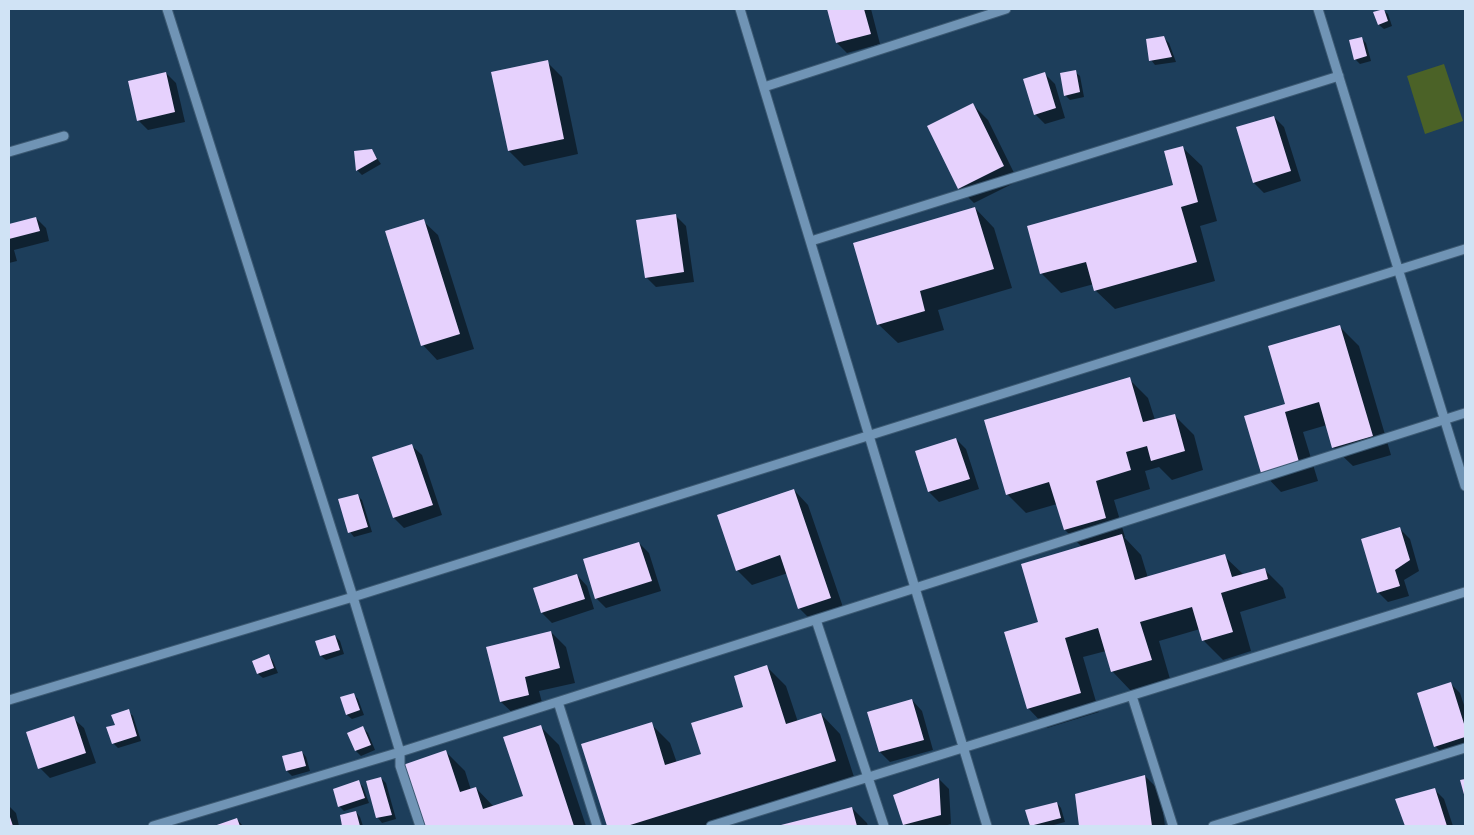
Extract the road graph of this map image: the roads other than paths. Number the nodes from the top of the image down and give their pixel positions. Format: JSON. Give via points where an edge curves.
{"nodes":[{"id":1,"x":167,"y":9,"type":"edge"},
{"id":2,"x":740,"y":9,"type":"edge"},
{"id":3,"x":1006,"y":9,"type":"edge"},
{"id":4,"x":1318,"y":9,"type":"edge"},
{"id":5,"x":1339,"y":76,"type":"junction"},
{"id":6,"x":764,"y":87,"type":"junction"},
{"id":7,"x":64,"y":136,"type":"dead end"},
{"id":8,"x":9,"y":152,"type":"edge"},
{"id":9,"x":810,"y":241,"type":"junction"},
{"id":10,"x":1465,"y":249,"type":"edge"},
{"id":11,"x":1398,"y":270,"type":"junction"},
{"id":12,"x":1465,"y":413,"type":"edge"},
{"id":13,"x":1445,"y":419,"type":"junction"},
{"id":14,"x":869,"y":435,"type":"junction"},
{"id":15,"x":1465,"y":486,"type":"edge"},
{"id":16,"x":915,"y":589,"type":"junction"},
{"id":17,"x":1465,"y":592,"type":"edge"},
{"id":18,"x":353,"y":597,"type":"junction"},
{"id":19,"x":816,"y":620,"type":"junction"},
{"id":20,"x":1132,"y":696,"type":"junction"},
{"id":21,"x":9,"y":700,"type":"edge"},
{"id":22,"x":558,"y":702,"type":"junction"},
{"id":23,"x":964,"y":748,"type":"junction"},
{"id":24,"x":1465,"y":748,"type":"edge"},
{"id":25,"x":400,"y":752,"type":"junction"},
{"id":26,"x":868,"y":778,"type":"junction"},
{"id":27,"x":153,"y":826,"type":"edge"},
{"id":28,"x":420,"y":826,"type":"edge"},
{"id":29,"x":597,"y":826,"type":"edge"},
{"id":30,"x":711,"y":826,"type":"edge"},
{"id":31,"x":884,"y":826,"type":"edge"},
{"id":32,"x":987,"y":826,"type":"edge"},
{"id":33,"x":1173,"y":826,"type":"edge"},
{"id":34,"x":1213,"y":826,"type":"edge"}],
"edges":[{"from":1,"to":18,"type":"street"},
{"from":2,"to":6,"type":"street"},
{"from":3,"to":6,"type":"street"},
{"from":4,"to":5,"type":"street"},
{"from":5,"to":9,"type":"street"},
{"from":5,"to":11,"type":"street"},
{"from":6,"to":9,"type":"street"},
{"from":7,"to":8,"type":"street"},
{"from":9,"to":14,"type":"street"},
{"from":10,"to":11,"type":"street"},
{"from":11,"to":13,"type":"street"},
{"from":11,"to":14,"type":"street"},
{"from":12,"to":13,"type":"street"},
{"from":13,"to":15,"type":"street"},
{"from":13,"to":16,"type":"street"},
{"from":14,"to":16,"type":"street"},
{"from":14,"to":18,"type":"street"},
{"from":16,"to":19,"type":"street"},
{"from":16,"to":23,"type":"street"},
{"from":17,"to":20,"type":"street"},
{"from":18,"to":21,"type":"street"},
{"from":18,"to":25,"type":"street"},
{"from":19,"to":22,"type":"street"},
{"from":19,"to":26,"type":"street"},
{"from":20,"to":23,"type":"street"},
{"from":20,"to":33,"type":"street"},
{"from":22,"to":25,"type":"street"},
{"from":22,"to":29,"type":"street"},
{"from":23,"to":26,"type":"street"},
{"from":23,"to":32,"type":"street"},
{"from":24,"to":34,"type":"street"},
{"from":25,"to":27,"type":"street"},
{"from":25,"to":28,"type":"street","via":[[400,766]]},
{"from":26,"to":30,"type":"street"},
{"from":26,"to":31,"type":"street"}]}
